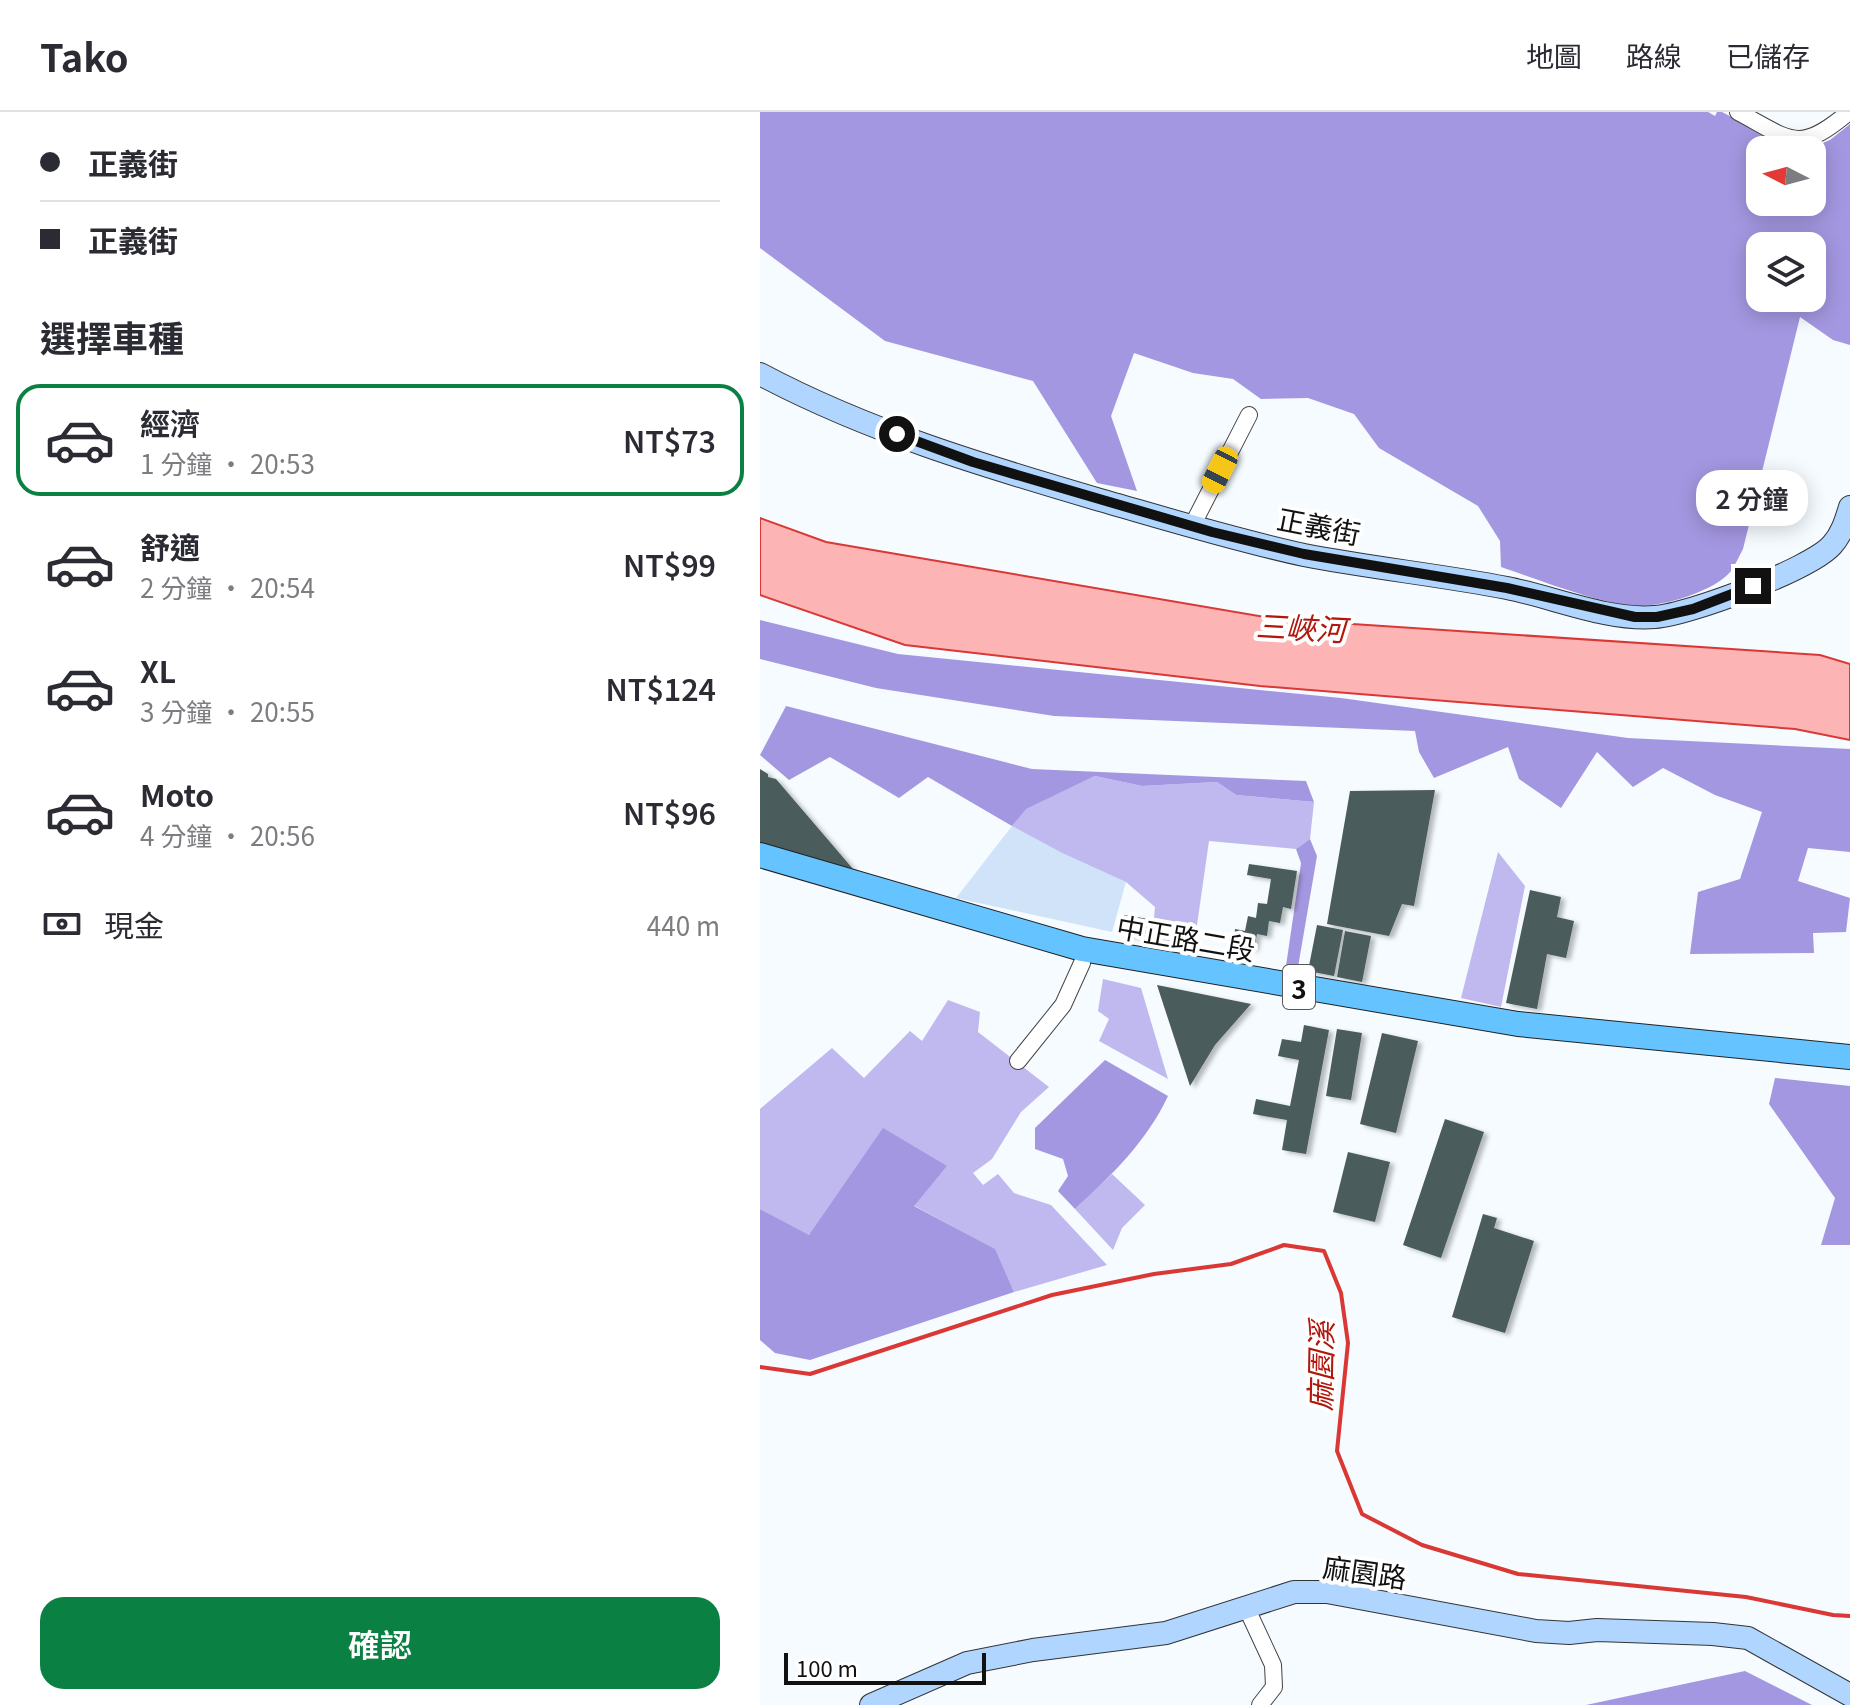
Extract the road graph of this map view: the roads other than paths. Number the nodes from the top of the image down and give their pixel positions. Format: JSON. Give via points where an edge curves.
{"nodes":[{"id":1,"x":1738,"y":112,"type":"edge"},
{"id":2,"x":1849,"y":112,"type":"edge"},
{"id":3,"x":760,"y":374,"type":"edge"},
{"id":4,"x":1249,"y":415,"type":"dead end"},
{"id":5,"x":1850,"y":507,"type":"edge"},
{"id":6,"x":1192,"y":526,"type":"junction"},
{"id":7,"x":760,"y":855,"type":"edge"},
{"id":8,"x":760,"y":871,"type":"edge"},
{"id":9,"x":1082,"y":963,"type":"junction"},
{"id":10,"x":1850,"y":1057,"type":"edge"},
{"id":11,"x":1018,"y":1061,"type":"dead end"},
{"id":12,"x":1850,"y":1073,"type":"edge"},
{"id":13,"x":1247,"y":1609,"type":"junction"},
{"id":14,"x":1850,"y":1695,"type":"edge"},
{"id":15,"x":871,"y":1705,"type":"edge"},
{"id":16,"x":1260,"y":1705,"type":"edge"}],
"edges":[{"from":1,"to":2,"type":"street","via":[[1783,136],[1805,141]]},
{"from":3,"to":6,"type":"street","name":"正義街","via":[[806,399],[935,448]]},
{"from":4,"to":6,"type":"street"},
{"from":5,"to":6,"type":"street","name":"正義街","via":[[1832,545],[1804,564],[1727,597],[1657,617],[1304,554]]},
{"from":7,"to":10,"type":"main road","name":"中正路二段","number":"3","via":[[1082,949],[1533,1026]]},
{"from":8,"to":9,"type":"main road","name":"中正路二段","number":"3"},
{"from":9,"to":11,"type":"street","via":[[1063,1005]]},
{"from":9,"to":12,"type":"main road","name":"中正路二段","number":"3","via":[[1514,1039]]},
{"from":13,"to":14,"type":"street","name":"麻園路","via":[[1294,1592],[1327,1592],[1536,1631],[1748,1638]]},
{"from":13,"to":15,"type":"street","name":"麻園路","via":[[1166,1633],[967,1663]]},
{"from":13,"to":16,"type":"street","via":[[1273,1665],[1274,1687]]}]}
